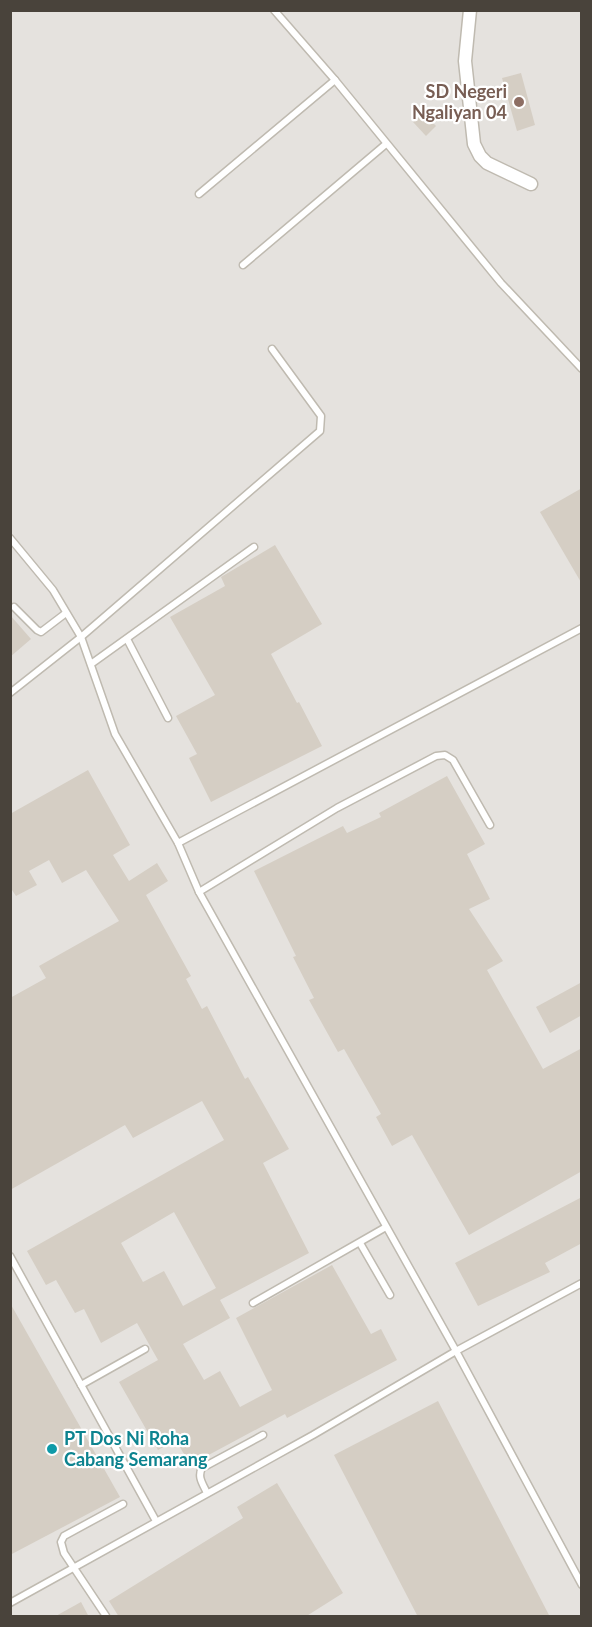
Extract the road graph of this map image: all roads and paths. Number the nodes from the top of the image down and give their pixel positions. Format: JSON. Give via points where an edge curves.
{"nodes":[{"id":1,"x":274,"y":10,"type":"edge"},
{"id":2,"x":470,"y":10,"type":"edge"},
{"id":3,"x":335,"y":80,"type":"junction"},
{"id":4,"x":386,"y":144,"type":"junction"},
{"id":5,"x":531,"y":184,"type":"dead end"},
{"id":6,"x":199,"y":194,"type":"dead end"},
{"id":7,"x":243,"y":265,"type":"dead end"},
{"id":8,"x":272,"y":349,"type":"dead end"},
{"id":9,"x":582,"y":369,"type":"edge"},
{"id":10,"x":10,"y":538,"type":"edge"},
{"id":11,"x":254,"y":547,"type":"dead end"},
{"id":12,"x":14,"y":607,"type":"dead end"},
{"id":13,"x":66,"y":613,"type":"junction"},
{"id":14,"x":582,"y":628,"type":"edge"},
{"id":15,"x":81,"y":637,"type":"junction"},
{"id":16,"x":127,"y":639,"type":"junction"},
{"id":17,"x":91,"y":664,"type":"junction"},
{"id":18,"x":10,"y":693,"type":"edge"},
{"id":19,"x":168,"y":718,"type":"dead end"},
{"id":20,"x":490,"y":825,"type":"dead end"},
{"id":21,"x":178,"y":843,"type":"junction"},
{"id":22,"x":199,"y":892,"type":"junction"},
{"id":23,"x":386,"y":1227,"type":"junction"},
{"id":24,"x":360,"y":1243,"type":"junction"},
{"id":25,"x":12,"y":1260,"type":"edge"},
{"id":26,"x":582,"y":1283,"type":"edge"},
{"id":27,"x":390,"y":1295,"type":"dead end"},
{"id":28,"x":253,"y":1303,"type":"dead end"},
{"id":29,"x":145,"y":1349,"type":"dead end"},
{"id":30,"x":456,"y":1351,"type":"junction"},
{"id":31,"x":81,"y":1385,"type":"junction"},
{"id":32,"x":263,"y":1435,"type":"dead end"},
{"id":33,"x":207,"y":1493,"type":"junction"},
{"id":34,"x":123,"y":1504,"type":"dead end"},
{"id":35,"x":156,"y":1521,"type":"junction"},
{"id":36,"x":74,"y":1568,"type":"junction"},
{"id":37,"x":582,"y":1585,"type":"edge"},
{"id":38,"x":10,"y":1603,"type":"edge"},
{"id":39,"x":106,"y":1617,"type":"edge"}],
"edges":[{"from":1,"to":3,"type":"lane"},
{"from":2,"to":5,"type":"street","via":[[465,61],[474,144],[487,163]]},
{"from":3,"to":4,"type":"lane"},
{"from":3,"to":6,"type":"lane"},
{"from":4,"to":7,"type":"lane"},
{"from":4,"to":9,"type":"lane","via":[[501,283]]},
{"from":8,"to":15,"type":"lane","via":[[321,416],[320,431]]},
{"from":10,"to":13,"type":"lane","via":[[53,590]]},
{"from":11,"to":16,"type":"lane"},
{"from":12,"to":13,"type":"lane","via":[[41,632]]},
{"from":13,"to":15,"type":"lane"},
{"from":14,"to":21,"type":"lane"},
{"from":15,"to":17,"type":"lane"},
{"from":15,"to":18,"type":"lane"},
{"from":16,"to":17,"type":"lane"},
{"from":16,"to":19,"type":"lane"},
{"from":17,"to":21,"type":"lane","via":[[116,734]]},
{"from":20,"to":22,"type":"lane","via":[[453,760],[445,755],[436,756],[337,808]]},
{"from":21,"to":22,"type":"lane"},
{"from":22,"to":23,"type":"lane"},
{"from":23,"to":24,"type":"lane"},
{"from":23,"to":30,"type":"lane"},
{"from":24,"to":27,"type":"lane"},
{"from":24,"to":28,"type":"lane"},
{"from":25,"to":31,"type":"lane"},
{"from":26,"to":30,"type":"lane"},
{"from":29,"to":31,"type":"lane"},
{"from":30,"to":33,"type":"lane"},
{"from":30,"to":37,"type":"lane"},
{"from":31,"to":35,"type":"lane"},
{"from":32,"to":33,"type":"lane","via":[[202,1468],[199,1474]]},
{"from":33,"to":35,"type":"lane"},
{"from":34,"to":36,"type":"lane","via":[[64,1536],[64,1553]]},
{"from":35,"to":36,"type":"lane"},
{"from":36,"to":38,"type":"lane"},
{"from":36,"to":39,"type":"lane"}]}
